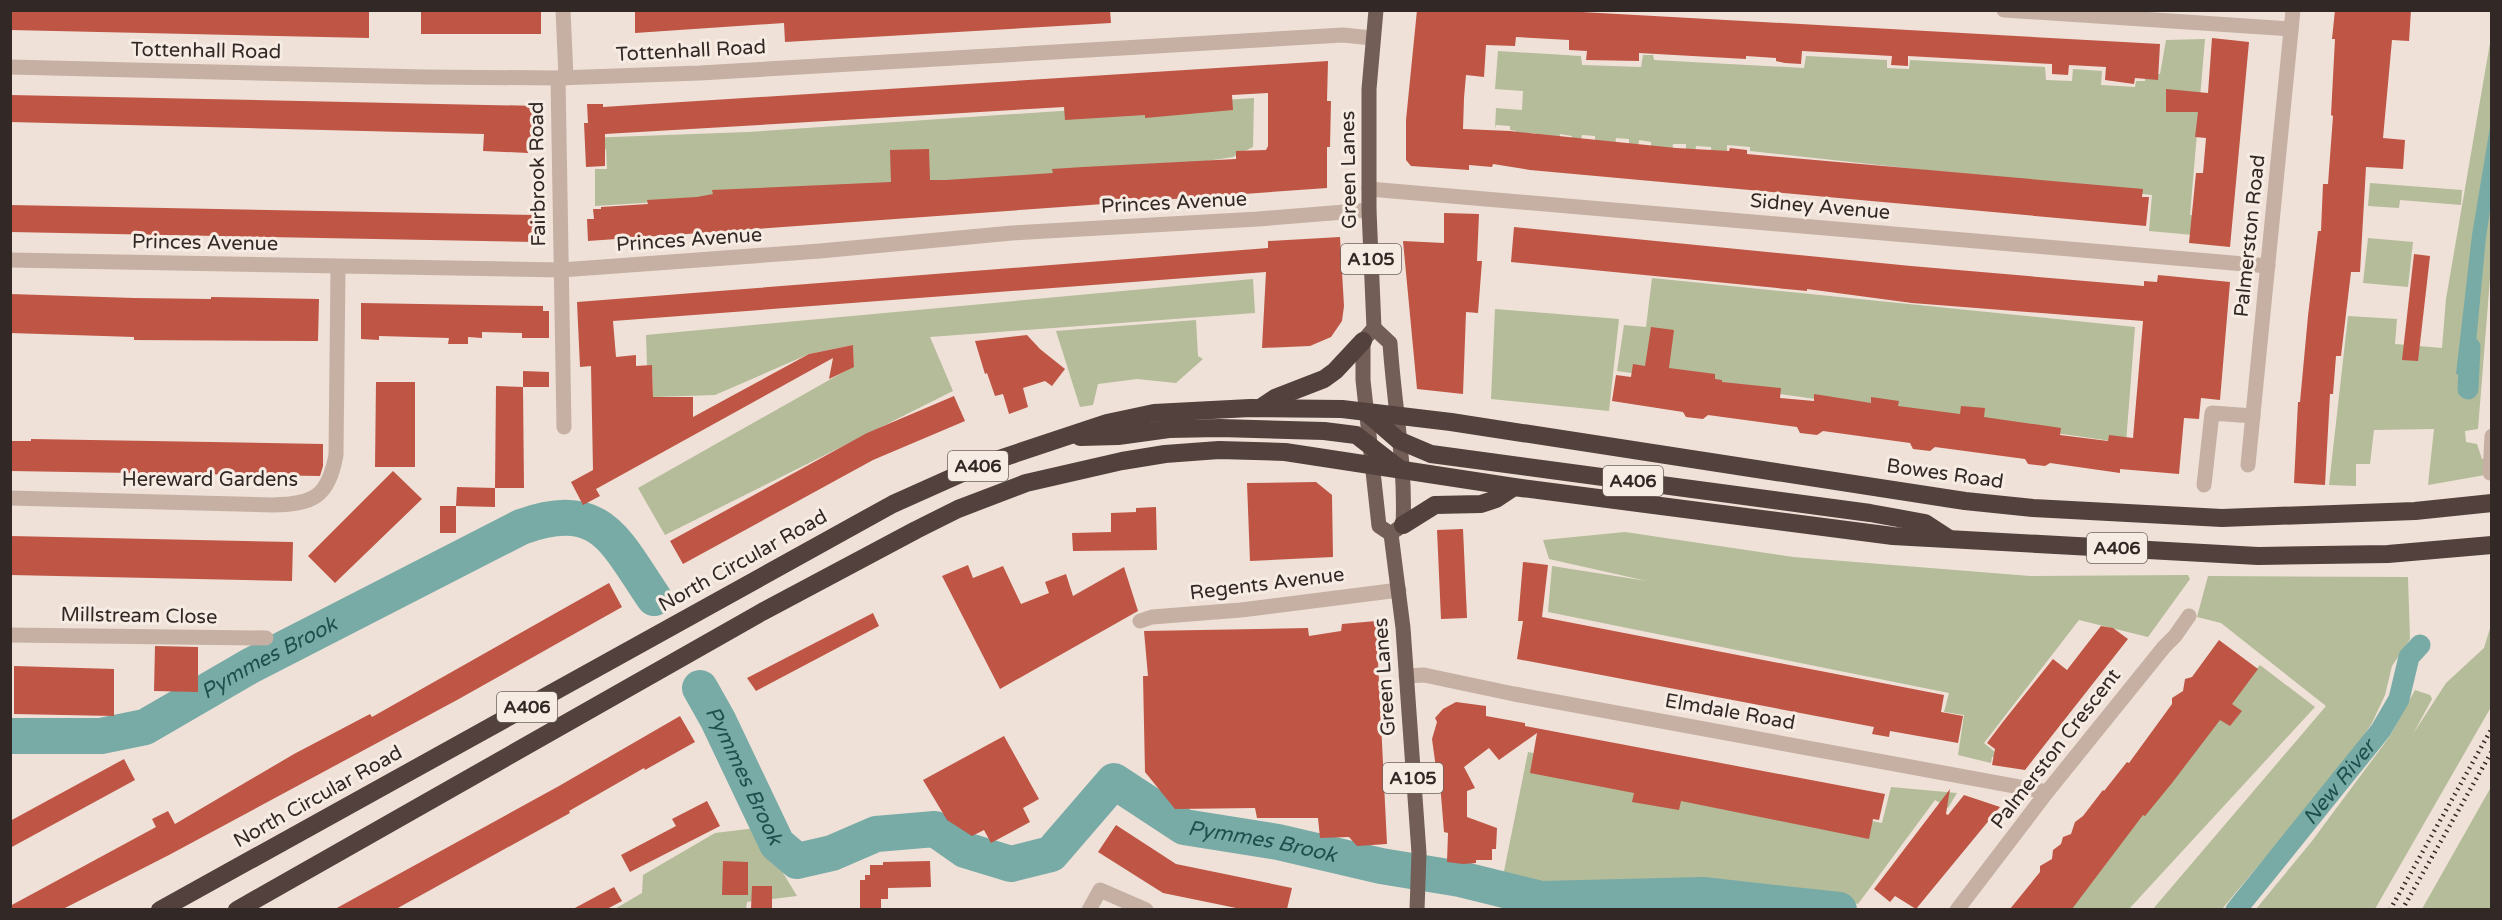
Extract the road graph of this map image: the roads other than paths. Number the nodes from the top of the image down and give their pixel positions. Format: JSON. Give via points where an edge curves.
{"nodes":[{"id":1,"x":563,"y":10,"type":"edge"},
{"id":2,"x":1376,"y":10,"type":"edge"},
{"id":3,"x":2004,"y":10,"type":"edge"},
{"id":4,"x":2293,"y":10,"type":"edge"},
{"id":5,"x":2291,"y":29,"type":"junction"},
{"id":6,"x":1372,"y":38,"type":"junction"},
{"id":7,"x":10,"y":67,"type":"edge"},
{"id":8,"x":562,"y":78,"type":"junction"},
{"id":9,"x":1369,"y":189,"type":"junction"},
{"id":10,"x":1369,"y":210,"type":"junction"},
{"id":11,"x":10,"y":260,"type":"edge"},
{"id":12,"x":2268,"y":266,"type":"junction"},
{"id":13,"x":338,"y":267,"type":"junction"},
{"id":14,"x":561,"y":270,"type":"junction"},
{"id":15,"x":1368,"y":335,"type":"junction"},
{"id":16,"x":1260,"y":408,"type":"junction"},
{"id":17,"x":1367,"y":413,"type":"junction"},
{"id":18,"x":2253,"y":416,"type":"junction"},
{"id":19,"x":1396,"y":417,"type":"junction"},
{"id":20,"x":564,"y":427,"type":"dead end"},
{"id":21,"x":2492,"y":436,"type":"edge"},
{"id":22,"x":1066,"y":437,"type":"junction"},
{"id":23,"x":1398,"y":440,"type":"junction"},
{"id":24,"x":1372,"y":446,"type":"junction"},
{"id":25,"x":2248,"y":465,"type":"dead end"},
{"id":26,"x":1374,"y":466,"type":"junction"},
{"id":27,"x":1402,"y":471,"type":"junction"},
{"id":28,"x":2490,"y":473,"type":"edge"},
{"id":29,"x":2204,"y":485,"type":"dead end"},
{"id":30,"x":1514,"y":487,"type":"junction"},
{"id":31,"x":10,"y":498,"type":"edge"},
{"id":32,"x":2492,"y":503,"type":"edge"},
{"id":33,"x":1397,"y":530,"type":"junction"},
{"id":34,"x":1948,"y":538,"type":"junction"},
{"id":35,"x":2492,"y":545,"type":"edge"},
{"id":36,"x":1399,"y":590,"type":"junction"},
{"id":37,"x":2189,"y":616,"type":"dead end"},
{"id":38,"x":1140,"y":621,"type":"dead end"},
{"id":39,"x":10,"y":635,"type":"edge"},
{"id":40,"x":266,"y":638,"type":"dead end"},
{"id":41,"x":1406,"y":676,"type":"junction"},
{"id":42,"x":2047,"y":792,"type":"junction"},
{"id":43,"x":160,"y":909,"type":"edge"},
{"id":44,"x":237,"y":909,"type":"edge"},
{"id":45,"x":1089,"y":909,"type":"edge"},
{"id":46,"x":1146,"y":909,"type":"edge"},
{"id":47,"x":1417,"y":909,"type":"edge"},
{"id":48,"x":1957,"y":909,"type":"edge"}],
"edges":[{"from":1,"to":8,"type":"street","name":"Fairbrook Road"},
{"from":2,"to":6,"type":"main road","name":"Green Lanes","number":"A105"},
{"from":3,"to":5,"type":"street"},
{"from":4,"to":5,"type":"street","name":"Palmerston Road"},
{"from":5,"to":12,"type":"street","name":"Palmerston Road"},
{"from":6,"to":8,"type":"street","name":"Tottenhall Road","via":[[1343,35]]},
{"from":6,"to":9,"type":"main road","name":"Green Lanes","number":"A105"},
{"from":7,"to":8,"type":"street","name":"Tottenhall Road"},
{"from":8,"to":14,"type":"street","name":"Fairbrook Road"},
{"from":9,"to":10,"type":"main road","name":"Green Lanes","number":"A105"},
{"from":9,"to":12,"type":"street","name":"Sidney Avenue"},
{"from":10,"to":14,"type":"street","name":"Princes Avenue","via":[[1012,233]]},
{"from":10,"to":15,"type":"main road","name":"Green Lanes","number":"A105"},
{"from":11,"to":13,"type":"street","name":"Princes Avenue"},
{"from":12,"to":18,"type":"street","name":"Palmerston Road"},
{"from":13,"to":14,"type":"street","name":"Princes Avenue"},
{"from":13,"to":31,"type":"street","name":"Hereward Gardens","via":[[336,455],[333,473],[323,491],[311,500],[273,505]]},
{"from":14,"to":20,"type":"street","name":"Fairbrook Road"},
{"from":15,"to":16,"type":"highway","number":"A406","via":[[1324,380],[1275,398]]},
{"from":15,"to":17,"type":"main road","name":"Green Lanes","number":"A105"},
{"from":15,"to":19,"type":"main road","name":"Green Lanes","number":"A105","via":[[1390,343]]},
{"from":16,"to":17,"type":"highway","name":"North Circular Road","number":"A406","via":[[1326,408]]},
{"from":16,"to":22,"type":"highway","name":"North Circular Road","number":"A406","via":[[1154,413]]},
{"from":17,"to":19,"type":"highway","name":"North Circular Road","number":"A406"},
{"from":17,"to":23,"type":"highway","number":"A406"},
{"from":17,"to":24,"type":"main road","name":"Green Lanes","number":"A105"},
{"from":18,"to":25,"type":"street","name":"Palmerston Road"},
{"from":18,"to":29,"type":"street","via":[[2212,413]]},
{"from":19,"to":23,"type":"main road","name":"Green Lanes","number":"A105"},
{"from":19,"to":32,"type":"highway","name":"Bowes Road","number":"A406","via":[[2033,508],[2252,518],[2415,511]]},
{"from":21,"to":28,"type":"street"},
{"from":22,"to":24,"type":"highway","number":"A406","via":[[1118,436],[1168,429],[1271,429],[1356,435]]},
{"from":22,"to":43,"type":"highway","name":"North Circular Road","number":"A406","via":[[978,466],[893,504]]},
{"from":23,"to":27,"type":"main road","name":"Green Lanes","number":"A105"},
{"from":23,"to":34,"type":"highway","number":"A406","via":[[1431,454],[1870,513],[1925,523]]},
{"from":24,"to":26,"type":"main road","name":"Green Lanes","number":"A105"},
{"from":24,"to":27,"type":"highway","number":"A406"},
{"from":26,"to":27,"type":"highway","number":"A406"},
{"from":26,"to":33,"type":"main road","name":"Green Lanes","number":"A105","via":[[1379,526]]},
{"from":26,"to":44,"type":"highway","number":"A406","via":[[1267,451],[1219,450],[1165,454],[1026,483],[916,530],[762,612]]},
{"from":27,"to":30,"type":"highway","number":"A406"},
{"from":27,"to":33,"type":"main road","name":"Green Lanes","number":"A105"},
{"from":30,"to":33,"type":"highway","via":[[1481,504],[1435,505]]},
{"from":30,"to":34,"type":"highway","number":"A406","via":[[1893,536]]},
{"from":33,"to":36,"type":"main road","name":"Green Lanes","number":"A105"},
{"from":34,"to":35,"type":"highway","number":"A406","via":[[2258,556],[2388,554]]},
{"from":36,"to":38,"type":"street","name":"Regents Avenue"},
{"from":36,"to":41,"type":"main road","name":"Green Lanes","number":"A105"},
{"from":37,"to":42,"type":"street","name":"Palmerston Crescent"},
{"from":39,"to":40,"type":"street","name":"Millstream Close"},
{"from":41,"to":42,"type":"street","name":"Elmdale Road","via":[[1424,675]]},
{"from":41,"to":47,"type":"main road","name":"Green Lanes","number":"A105","via":[[1419,853]]},
{"from":42,"to":48,"type":"street","name":"Palmerston Crescent"},
{"from":45,"to":46,"type":"street","via":[[1100,890]]}]}
